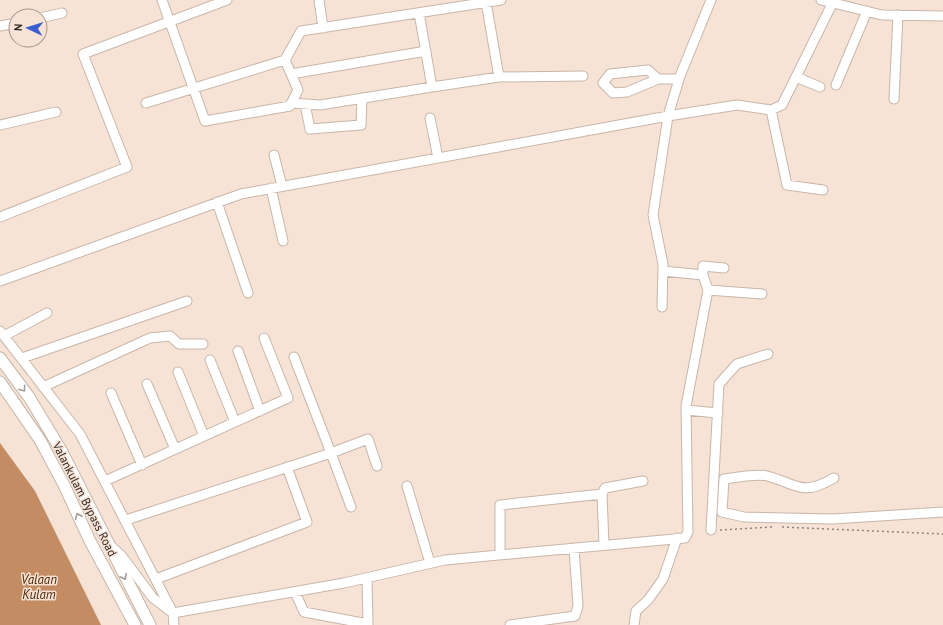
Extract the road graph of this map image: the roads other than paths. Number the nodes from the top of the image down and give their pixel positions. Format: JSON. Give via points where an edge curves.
{"nodes":[{"id":1,"x":162,"y":0,"type":"edge"},
{"id":2,"x":225,"y":0,"type":"edge"},
{"id":3,"x":319,"y":0,"type":"edge"},
{"id":4,"x":501,"y":0,"type":"edge"},
{"id":5,"x":711,"y":0,"type":"edge"},
{"id":6,"x":821,"y":0,"type":"edge"},
{"id":7,"x":834,"y":1,"type":"edge"},
{"id":8,"x":486,"y":2,"type":"junction"},
{"id":9,"x":867,"y":11,"type":"junction"},
{"id":10,"x":62,"y":13,"type":"dead end"},
{"id":11,"x":419,"y":13,"type":"junction"},
{"id":12,"x":898,"y":15,"type":"junction"},
{"id":13,"x":48,"y":16,"type":"edge"},
{"id":14,"x":943,"y":16,"type":"edge"},
{"id":15,"x":169,"y":21,"type":"junction"},
{"id":16,"x":323,"y":28,"type":"junction"},
{"id":17,"x":426,"y":51,"type":"junction"},
{"id":18,"x":285,"y":60,"type":"junction"},
{"id":19,"x":291,"y":74,"type":"junction"},
{"id":20,"x":583,"y":76,"type":"dead end"},
{"id":21,"x":796,"y":76,"type":"junction"},
{"id":22,"x":499,"y":77,"type":"junction"},
{"id":23,"x":658,"y":79,"type":"junction"},
{"id":24,"x":679,"y":79,"type":"junction"},
{"id":25,"x":836,"y":85,"type":"dead end"},
{"id":26,"x":193,"y":87,"type":"junction"},
{"id":27,"x":432,"y":87,"type":"junction"},
{"id":28,"x":820,"y":87,"type":"dead end"},
{"id":29,"x":362,"y":98,"type":"junction"},
{"id":30,"x":894,"y":99,"type":"dead end"},
{"id":31,"x":146,"y":103,"type":"dead end"},
{"id":32,"x":291,"y":103,"type":"junction"},
{"id":33,"x":305,"y":104,"type":"junction"},
{"id":34,"x":771,"y":110,"type":"junction"},
{"id":35,"x":56,"y":112,"type":"dead end"},
{"id":36,"x":668,"y":116,"type":"junction"},
{"id":37,"x":430,"y":118,"type":"dead end"},
{"id":38,"x":0,"y":125,"type":"edge"},
{"id":39,"x":274,"y":155,"type":"dead end"},
{"id":40,"x":438,"y":158,"type":"junction"},
{"id":41,"x":282,"y":186,"type":"junction"},
{"id":42,"x":271,"y":188,"type":"junction"},
{"id":43,"x":823,"y":190,"type":"dead end"},
{"id":44,"x":217,"y":202,"type":"junction"},
{"id":45,"x":0,"y":217,"type":"edge"},
{"id":46,"x":283,"y":241,"type":"dead end"},
{"id":47,"x":724,"y":268,"type":"dead end"},
{"id":48,"x":663,"y":271,"type":"junction"},
{"id":49,"x":703,"y":274,"type":"junction"},
{"id":50,"x":0,"y":281,"type":"edge"},
{"id":51,"x":708,"y":290,"type":"junction"},
{"id":52,"x":248,"y":293,"type":"dead end"},
{"id":53,"x":762,"y":294,"type":"dead end"},
{"id":54,"x":187,"y":301,"type":"dead end"},
{"id":55,"x":662,"y":307,"type":"dead end"},
{"id":56,"x":47,"y":313,"type":"dead end"},
{"id":57,"x":2,"y":333,"type":"edge"},
{"id":58,"x":264,"y":338,"type":"dead end"},
{"id":59,"x":203,"y":344,"type":"dead end"},
{"id":60,"x":238,"y":350,"type":"dead end"},
{"id":61,"x":768,"y":354,"type":"dead end"},
{"id":62,"x":294,"y":357,"type":"dead end"},
{"id":63,"x":0,"y":358,"type":"edge"},
{"id":64,"x":22,"y":358,"type":"junction"},
{"id":65,"x":210,"y":360,"type":"dead end"},
{"id":66,"x":178,"y":372,"type":"dead end"},
{"id":67,"x":0,"y":382,"type":"edge"},
{"id":68,"x":147,"y":384,"type":"dead end"},
{"id":69,"x":43,"y":387,"type":"junction"},
{"id":70,"x":111,"y":393,"type":"dead end"},
{"id":71,"x":686,"y":410,"type":"junction"},
{"id":72,"x":260,"y":411,"type":"junction"},
{"id":73,"x":718,"y":413,"type":"junction"},
{"id":74,"x":235,"y":422,"type":"junction"},
{"id":75,"x":204,"y":436,"type":"junction"},
{"id":76,"x":175,"y":449,"type":"junction"},
{"id":77,"x":331,"y":453,"type":"junction"},
{"id":78,"x":142,"y":465,"type":"junction"},
{"id":79,"x":377,"y":466,"type":"dead end"},
{"id":80,"x":287,"y":467,"type":"junction"},
{"id":81,"x":834,"y":478,"type":"dead end"},
{"id":82,"x":105,"y":481,"type":"junction"},
{"id":83,"x":643,"y":481,"type":"dead end"},
{"id":84,"x":408,"y":486,"type":"dead end"},
{"id":85,"x":602,"y":494,"type":"junction"},
{"id":86,"x":351,"y":507,"type":"dead end"},
{"id":87,"x":943,"y":512,"type":"edge"},
{"id":88,"x":126,"y":520,"type":"junction"},
{"id":89,"x":711,"y":530,"type":"road end"},
{"id":90,"x":677,"y":538,"type":"junction"},
{"id":91,"x":105,"y":539,"type":"junction"},
{"id":92,"x":90,"y":541,"type":"junction"},
{"id":93,"x":604,"y":545,"type":"junction"},
{"id":94,"x":574,"y":548,"type":"junction"},
{"id":95,"x":500,"y":555,"type":"junction"},
{"id":96,"x":430,"y":563,"type":"junction"},
{"id":97,"x":367,"y":578,"type":"junction"},
{"id":98,"x":156,"y":579,"type":"junction"},
{"id":99,"x":295,"y":592,"type":"junction"},
{"id":100,"x":173,"y":614,"type":"junction"},
{"id":101,"x":135,"y":625,"type":"edge"},
{"id":102,"x":150,"y":625,"type":"edge"},
{"id":103,"x":175,"y":625,"type":"edge"},
{"id":104,"x":510,"y":625,"type":"edge"},
{"id":105,"x":634,"y":625,"type":"edge"}],
"edges":[{"from":1,"to":15,"type":"street"},
{"from":2,"to":15,"type":"street"},
{"from":3,"to":16,"type":"street"},
{"from":4,"to":8,"type":"street"},
{"from":5,"to":24,"type":"street"},
{"from":6,"to":7,"type":"street"},
{"from":7,"to":9,"type":"street"},
{"from":7,"to":21,"type":"street"},
{"from":8,"to":11,"type":"street"},
{"from":8,"to":22,"type":"street"},
{"from":9,"to":12,"type":"street","via":[[882,15]]},
{"from":9,"to":25,"type":"street"},
{"from":10,"to":13,"type":"street"},
{"from":11,"to":16,"type":"street"},
{"from":11,"to":17,"type":"street"},
{"from":12,"to":14,"type":"street"},
{"from":12,"to":30,"type":"street"},
{"from":15,"to":26,"type":"street"},
{"from":15,"to":45,"type":"street","via":[[83,54],[127,167]]},
{"from":16,"to":18,"type":"street","via":[[301,31]]},
{"from":17,"to":19,"type":"street"},
{"from":17,"to":27,"type":"street"},
{"from":18,"to":19,"type":"street"},
{"from":18,"to":26,"type":"street"},
{"from":19,"to":32,"type":"street","via":[[298,90]]},
{"from":20,"to":22,"type":"street"},
{"from":21,"to":28,"type":"street"},
{"from":21,"to":34,"type":"street","via":[[782,105]]},
{"from":22,"to":27,"type":"street"},
{"from":23,"to":23,"type":"street","via":[[628,92],[613,93],[603,83],[610,74],[648,70]]},
{"from":23,"to":24,"type":"street"},
{"from":24,"to":36,"type":"street"},
{"from":26,"to":31,"type":"street"},
{"from":26,"to":32,"type":"street","via":[[205,121],[290,106]]},
{"from":27,"to":29,"type":"street"},
{"from":29,"to":33,"type":"street","via":[[320,105]]},
{"from":29,"to":33,"type":"street","via":[[361,125],[310,129]]},
{"from":32,"to":33,"type":"street"},
{"from":34,"to":36,"type":"street","via":[[738,105]]},
{"from":34,"to":43,"type":"street","via":[[787,184]]},
{"from":35,"to":38,"type":"street"},
{"from":36,"to":40,"type":"street"},
{"from":36,"to":48,"type":"street","via":[[653,215]]},
{"from":37,"to":40,"type":"street"},
{"from":39,"to":41,"type":"street"},
{"from":40,"to":41,"type":"street"},
{"from":41,"to":42,"type":"street"},
{"from":42,"to":44,"type":"street"},
{"from":42,"to":46,"type":"street"},
{"from":44,"to":50,"type":"street"},
{"from":44,"to":52,"type":"street"},
{"from":47,"to":49,"type":"street","via":[[703,266]]},
{"from":48,"to":49,"type":"street"},
{"from":48,"to":55,"type":"street"},
{"from":49,"to":51,"type":"street"},
{"from":51,"to":53,"type":"street"},
{"from":51,"to":71,"type":"street"},
{"from":54,"to":64,"type":"street"},
{"from":56,"to":57,"type":"street"},
{"from":57,"to":64,"type":"street"},
{"from":58,"to":72,"type":"street","via":[[288,398]]},
{"from":59,"to":69,"type":"street","via":[[179,344],[170,336],[150,338]]},
{"from":60,"to":72,"type":"street"},
{"from":61,"to":73,"type":"street","via":[[737,364],[719,384]]},
{"from":62,"to":77,"type":"street"},
{"from":63,"to":91,"type":"main road","name":"Valankulam Bypass Road","one_way":true,"via":[[29,397],[61,450],[90,504]]},
{"from":64,"to":69,"type":"street"},
{"from":65,"to":74,"type":"street"},
{"from":66,"to":75,"type":"street"},
{"from":92,"to":67,"type":"main road","name":"Valankulam Bypass Road","one_way":true,"via":[[40,440]]},
{"from":68,"to":76,"type":"street"},
{"from":69,"to":82,"type":"street","via":[[80,434]]},
{"from":70,"to":78,"type":"street"},
{"from":71,"to":73,"type":"street"},
{"from":71,"to":90,"type":"street","via":[[688,532],[685,538]]},
{"from":72,"to":74,"type":"street"},
{"from":73,"to":89,"type":"street"},
{"from":74,"to":75,"type":"street"},
{"from":75,"to":76,"type":"street"},
{"from":76,"to":78,"type":"street"},
{"from":77,"to":79,"type":"street","via":[[368,439]]},
{"from":77,"to":80,"type":"street"},
{"from":77,"to":86,"type":"street"},
{"from":78,"to":82,"type":"street"},
{"from":80,"to":88,"type":"street"},
{"from":80,"to":98,"type":"street","via":[[307,522]]},
{"from":81,"to":87,"type":"street","via":[[818,487],[800,488],[766,476],[724,479],[722,512],[744,516],[833,518]]},
{"from":82,"to":88,"type":"street"},
{"from":83,"to":85,"type":"street","via":[[605,488]]},
{"from":84,"to":96,"type":"street"},
{"from":85,"to":93,"type":"street"},
{"from":85,"to":95,"type":"street","via":[[500,505]]},
{"from":88,"to":98,"type":"street"},
{"from":90,"to":93,"type":"street"},
{"from":90,"to":105,"type":"street","via":[[663,579],[648,600],[636,611]]},
{"from":91,"to":92,"type":"main road"},
{"from":91,"to":100,"type":"street","via":[[153,598]]},
{"from":91,"to":102,"type":"main road","name":"Valankulam Bypass Road","one_way":true},
{"from":92,"to":101,"type":"main road","name":"Valankulam Bypass Road"},
{"from":93,"to":94,"type":"street"},
{"from":94,"to":95,"type":"street"},
{"from":94,"to":104,"type":"street","via":[[578,606],[575,616]]},
{"from":95,"to":96,"type":"street"},
{"from":96,"to":97,"type":"street"},
{"from":97,"to":99,"type":"street"},
{"from":97,"to":99,"type":"street","via":[[368,624],[304,612]]},
{"from":98,"to":100,"type":"street"},
{"from":99,"to":100,"type":"street"},
{"from":100,"to":103,"type":"street"}]}
